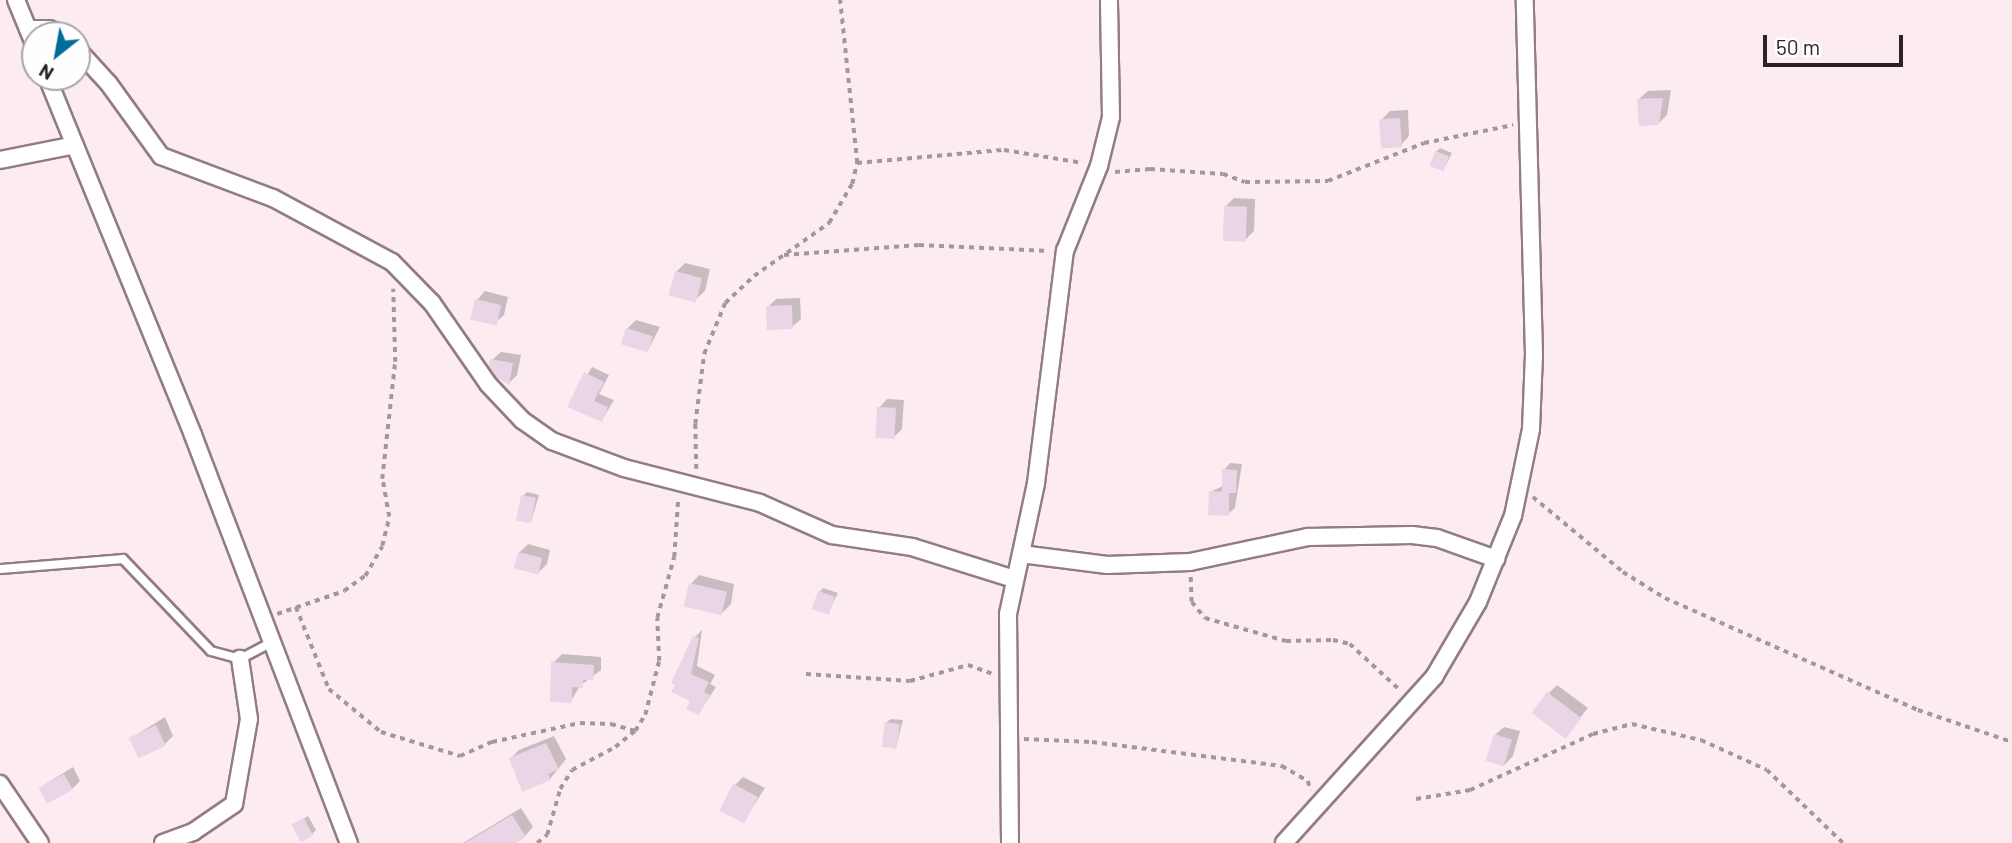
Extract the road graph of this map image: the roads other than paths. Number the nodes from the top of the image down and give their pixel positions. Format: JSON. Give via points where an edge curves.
{"nodes":[{"id":1,"x":16,"y":0,"type":"edge"},
{"id":2,"x":1109,"y":0,"type":"edge"},
{"id":3,"x":1525,"y":0,"type":"edge"},
{"id":4,"x":25,"y":21,"type":"edge"},
{"id":5,"x":91,"y":64,"type":"edge"},
{"id":6,"x":53,"y":91,"type":"edge"},
{"id":7,"x":75,"y":145,"type":"junction"},
{"id":8,"x":0,"y":160,"type":"edge"},
{"id":9,"x":1021,"y":554,"type":"junction"},
{"id":10,"x":1496,"y":559,"type":"junction"},
{"id":11,"x":0,"y":569,"type":"edge"},
{"id":12,"x":1014,"y":579,"type":"junction"},
{"id":13,"x":274,"y":640,"type":"junction"},
{"id":14,"x":240,"y":659,"type":"junction"},
{"id":15,"x":0,"y":784,"type":"edge"},
{"id":16,"x":40,"y":843,"type":"edge"},
{"id":17,"x":163,"y":843,"type":"edge"},
{"id":18,"x":349,"y":843,"type":"edge"},
{"id":19,"x":1010,"y":843,"type":"edge"},
{"id":20,"x":1284,"y":843,"type":"edge"}],
"edges":[{"from":1,"to":4,"type":"street"},
{"from":2,"to":9,"type":"street","via":[[1111,117],[1097,172],[1065,251],[1036,483]]},
{"from":3,"to":10,"type":"street","via":[[1534,355],[1531,429],[1513,516]]},
{"from":5,"to":12,"type":"street","via":[[161,156],[273,198],[392,262],[412,279],[488,384],[522,419],[552,441],[589,457],[760,503],[832,535],[912,547]]},
{"from":6,"to":7,"type":"street"},
{"from":7,"to":8,"type":"street"},
{"from":7,"to":13,"type":"street"},
{"from":9,"to":10,"type":"street","via":[[1107,565],[1190,562],[1308,537],[1412,534]]},
{"from":9,"to":12,"type":"street"},
{"from":10,"to":20,"type":"street","via":[[1478,602],[1434,677]]},
{"from":11,"to":14,"type":"lane","via":[[123,559],[211,651]]},
{"from":12,"to":19,"type":"street","via":[[1006,683]]},
{"from":13,"to":14,"type":"lane"},
{"from":13,"to":18,"type":"street"},
{"from":14,"to":17,"type":"street","via":[[249,719],[234,804],[193,832]]},
{"from":15,"to":16,"type":"street"}]}
